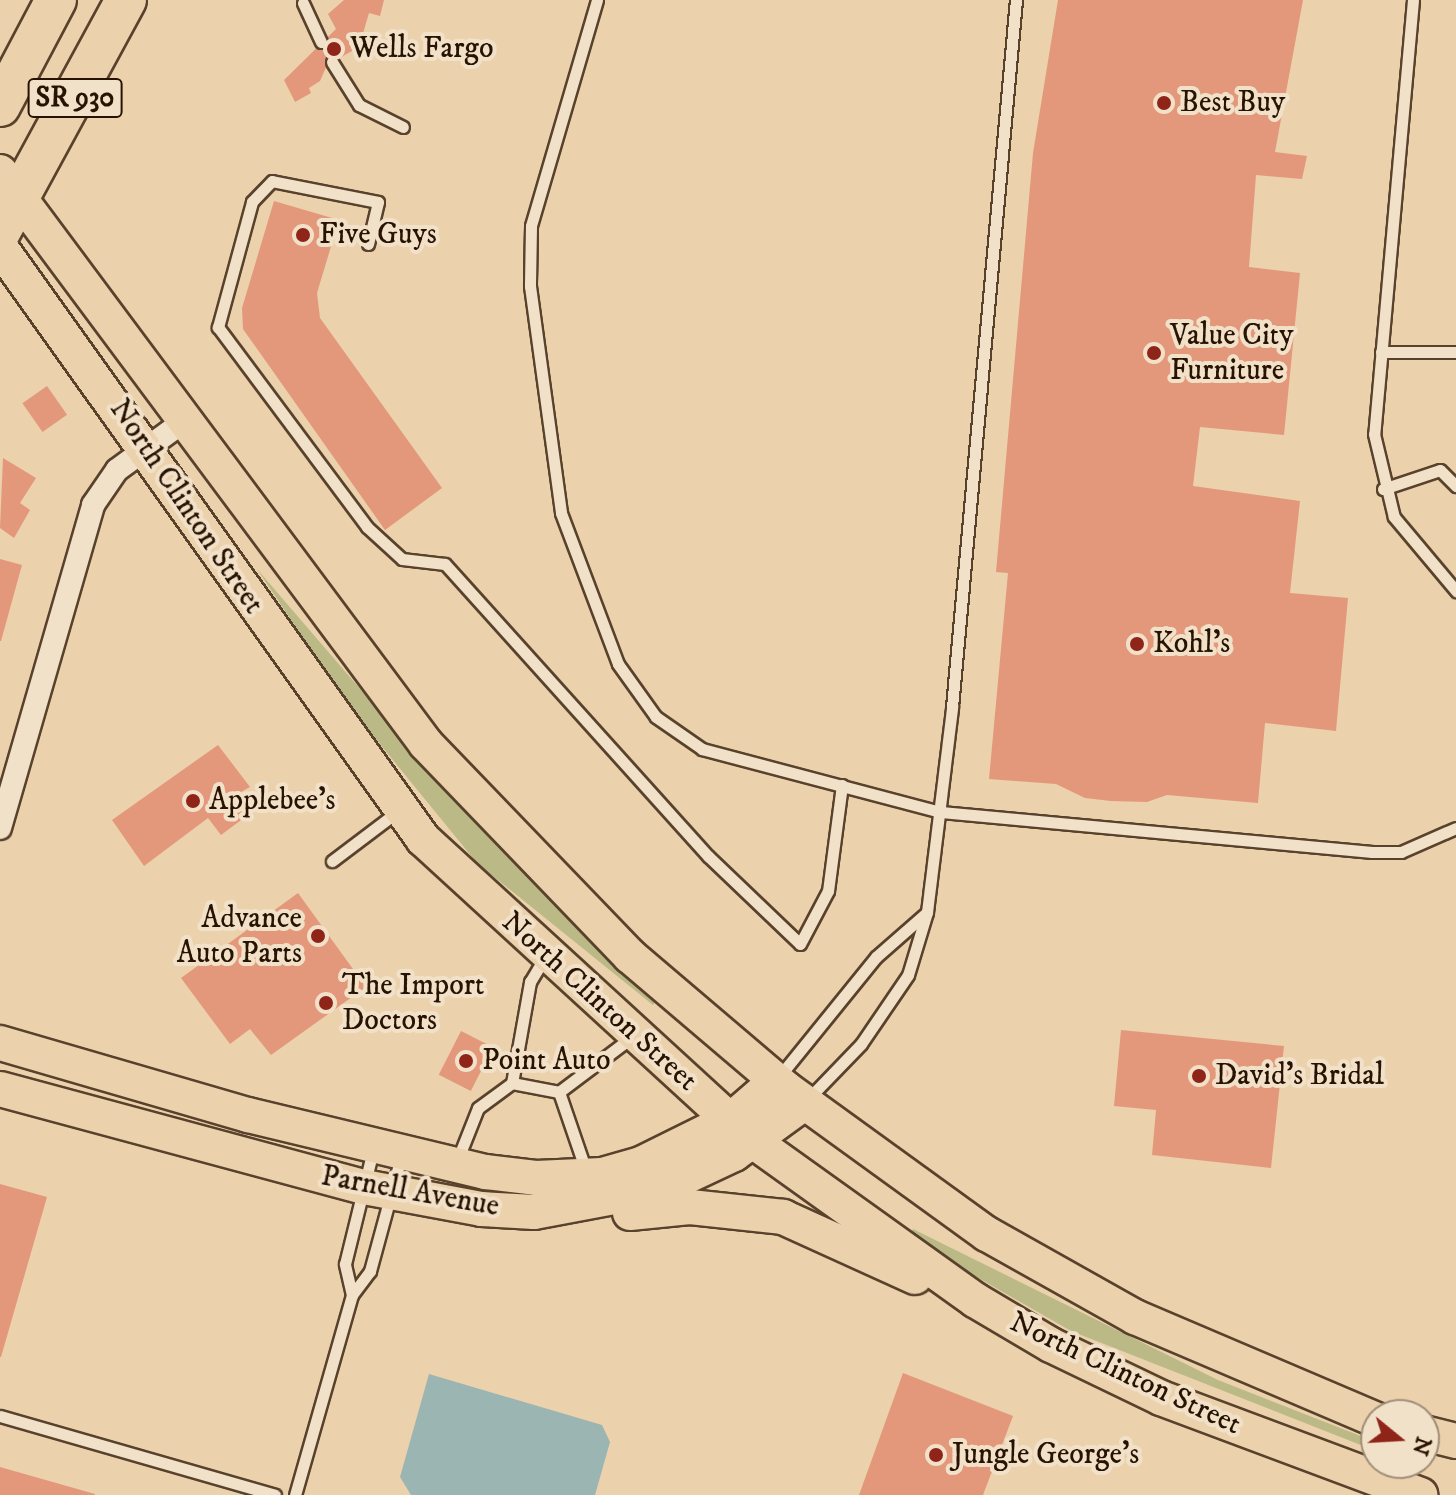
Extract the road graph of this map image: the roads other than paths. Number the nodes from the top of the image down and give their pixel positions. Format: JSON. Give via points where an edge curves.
{"nodes":[{"id":1,"x":56,"y":0,"type":"edge"},
{"id":2,"x":126,"y":0,"type":"edge"},
{"id":3,"x":597,"y":0,"type":"edge"},
{"id":4,"x":1016,"y":0,"type":"edge"},
{"id":5,"x":1413,"y":0,"type":"edge"},
{"id":6,"x":303,"y":3,"type":"dead end"},
{"id":7,"x":321,"y":42,"type":"dead end"},
{"id":8,"x":332,"y":62,"type":"dead end"},
{"id":9,"x":0,"y":106,"type":"edge"},
{"id":10,"x":403,"y":127,"type":"dead end"},
{"id":11,"x":10,"y":183,"type":"edge"},
{"id":12,"x":0,"y":232,"type":"edge"},
{"id":13,"x":368,"y":244,"type":"dead end"},
{"id":14,"x":0,"y":247,"type":"edge"},
{"id":15,"x":1381,"y":352,"type":"junction"},
{"id":16,"x":1456,"y":352,"type":"edge"},
{"id":17,"x":187,"y":419,"type":"junction"},
{"id":18,"x":147,"y":449,"type":"junction"},
{"id":19,"x":1456,"y":486,"type":"edge"},
{"id":20,"x":1383,"y":489,"type":"junction"},
{"id":21,"x":1456,"y":591,"type":"edge"},
{"id":22,"x":842,"y":785,"type":"junction"},
{"id":23,"x":401,"y":809,"type":"junction"},
{"id":24,"x":941,"y":812,"type":"junction"},
{"id":25,"x":0,"y":828,"type":"edge"},
{"id":26,"x":1456,"y":828,"type":"edge"},
{"id":27,"x":332,"y":861,"type":"dead end"},
{"id":28,"x":927,"y":912,"type":"junction"},
{"id":29,"x":547,"y":955,"type":"junction"},
{"id":30,"x":636,"y":1035,"type":"junction"},
{"id":31,"x":0,"y":1043,"type":"edge"},
{"id":32,"x":776,"y":1081,"type":"junction"},
{"id":33,"x":512,"y":1083,"type":"junction"},
{"id":34,"x":0,"y":1089,"type":"edge"},
{"id":35,"x":559,"y":1092,"type":"junction"},
{"id":36,"x":804,"y":1103,"type":"junction"},
{"id":37,"x":742,"y":1130,"type":"junction"},
{"id":38,"x":388,"y":1149,"type":"junction"},
{"id":39,"x":456,"y":1165,"type":"junction"},
{"id":40,"x":588,"y":1176,"type":"junction"},
{"id":41,"x":378,"y":1190,"type":"junction"},
{"id":42,"x":534,"y":1212,"type":"junction"},
{"id":43,"x":352,"y":1295,"type":"junction"},
{"id":44,"x":975,"y":1300,"type":"junction"},
{"id":45,"x":1360,"y":1413,"type":"edge"},
{"id":46,"x":0,"y":1416,"type":"edge"},
{"id":47,"x":275,"y":1495,"type":"edge"},
{"id":48,"x":295,"y":1495,"type":"edge"},
{"id":49,"x":1420,"y":1495,"type":"edge"}],
"edges":[{"from":1,"to":9,"type":"highway","number":"SR 930"},
{"from":2,"to":11,"type":"highway","number":"SR 930"},
{"from":3,"to":22,"type":"lane","via":[[531,226],[528,259],[561,513],[618,664],[656,717],[702,749]]},
{"from":4,"to":24,"type":"lane"},
{"from":5,"to":15,"type":"lane"},
{"from":6,"to":7,"type":"lane"},
{"from":8,"to":10,"type":"lane","via":[[359,105]]},
{"from":11,"to":12,"type":"highway","number":"SR 930"},
{"from":11,"to":17,"type":"main road","name":"North Clinton Street"},
{"from":13,"to":22,"type":"lane","via":[[378,202],[272,181],[252,202],[218,327],[367,527],[402,559],[445,564],[708,856],[800,944],[828,891]]},
{"from":14,"to":18,"type":"main road","name":"North Clinton Street"},
{"from":15,"to":16,"type":"lane"},
{"from":15,"to":20,"type":"lane","via":[[1374,434]]},
{"from":17,"to":18,"type":"street"},
{"from":17,"to":32,"type":"main road","name":"North Clinton Street","via":[[370,673],[473,798],[630,956]]},
{"from":18,"to":23,"type":"main road","name":"North Clinton Street","via":[[186,513]]},
{"from":18,"to":25,"type":"street","via":[[117,470],[93,505]]},
{"from":19,"to":20,"type":"lane","via":[[1440,470]]},
{"from":20,"to":21,"type":"lane","via":[[1410,544]]},
{"from":22,"to":24,"type":"lane"},
{"from":23,"to":27,"type":"lane"},
{"from":23,"to":29,"type":"main road","name":"North Clinton Street","via":[[451,869]]},
{"from":24,"to":26,"type":"lane","via":[[1372,852],[1401,852]]},
{"from":24,"to":28,"type":"lane"},
{"from":28,"to":32,"type":"lane","via":[[876,957]]},
{"from":28,"to":36,"type":"lane","via":[[908,975],[861,1044]]},
{"from":29,"to":30,"type":"main road","name":"North Clinton Street"},
{"from":29,"to":33,"type":"lane","via":[[530,982]]},
{"from":30,"to":35,"type":"lane"},
{"from":30,"to":37,"type":"main road","name":"North Clinton Street"},
{"from":31,"to":38,"type":"main road","name":"Parnell Avenue"},
{"from":32,"to":36,"type":"main road","name":"North Clinton Street"},
{"from":32,"to":37,"type":"main road","name":"Parnell Avenue"},
{"from":33,"to":35,"type":"lane"},
{"from":33,"to":39,"type":"lane","via":[[478,1108]]},
{"from":34,"to":41,"type":"main road","name":"Parnell Avenue"},
{"from":35,"to":40,"type":"lane"},
{"from":36,"to":37,"type":"main road","name":"Parnell Avenue"},
{"from":36,"to":45,"type":"main road","name":"North Clinton Street","via":[[916,1188],[1056,1274],[1194,1345]]},
{"from":37,"to":40,"type":"main road","name":"Parnell Avenue"},
{"from":37,"to":42,"type":"main road","name":"Parnell Avenue","via":[[662,1188]]},
{"from":37,"to":44,"type":"main road","name":"North Clinton Street"},
{"from":38,"to":39,"type":"main road","name":"Parnell Avenue"},
{"from":38,"to":41,"type":"lane"},
{"from":38,"to":41,"type":"lane"},
{"from":39,"to":40,"type":"main road","name":"Parnell Avenue","via":[[536,1178]]},
{"from":41,"to":42,"type":"main road","name":"Parnell Avenue"},
{"from":41,"to":43,"type":"lane","via":[[370,1271]]},
{"from":41,"to":43,"type":"lane","via":[[345,1264]]},
{"from":42,"to":44,"type":"main road","via":[[587,1217],[690,1207],[783,1217]]},
{"from":43,"to":48,"type":"lane"},
{"from":44,"to":49,"type":"main road","name":"North Clinton Street","via":[[1161,1398]]},
{"from":46,"to":47,"type":"lane"}]}
